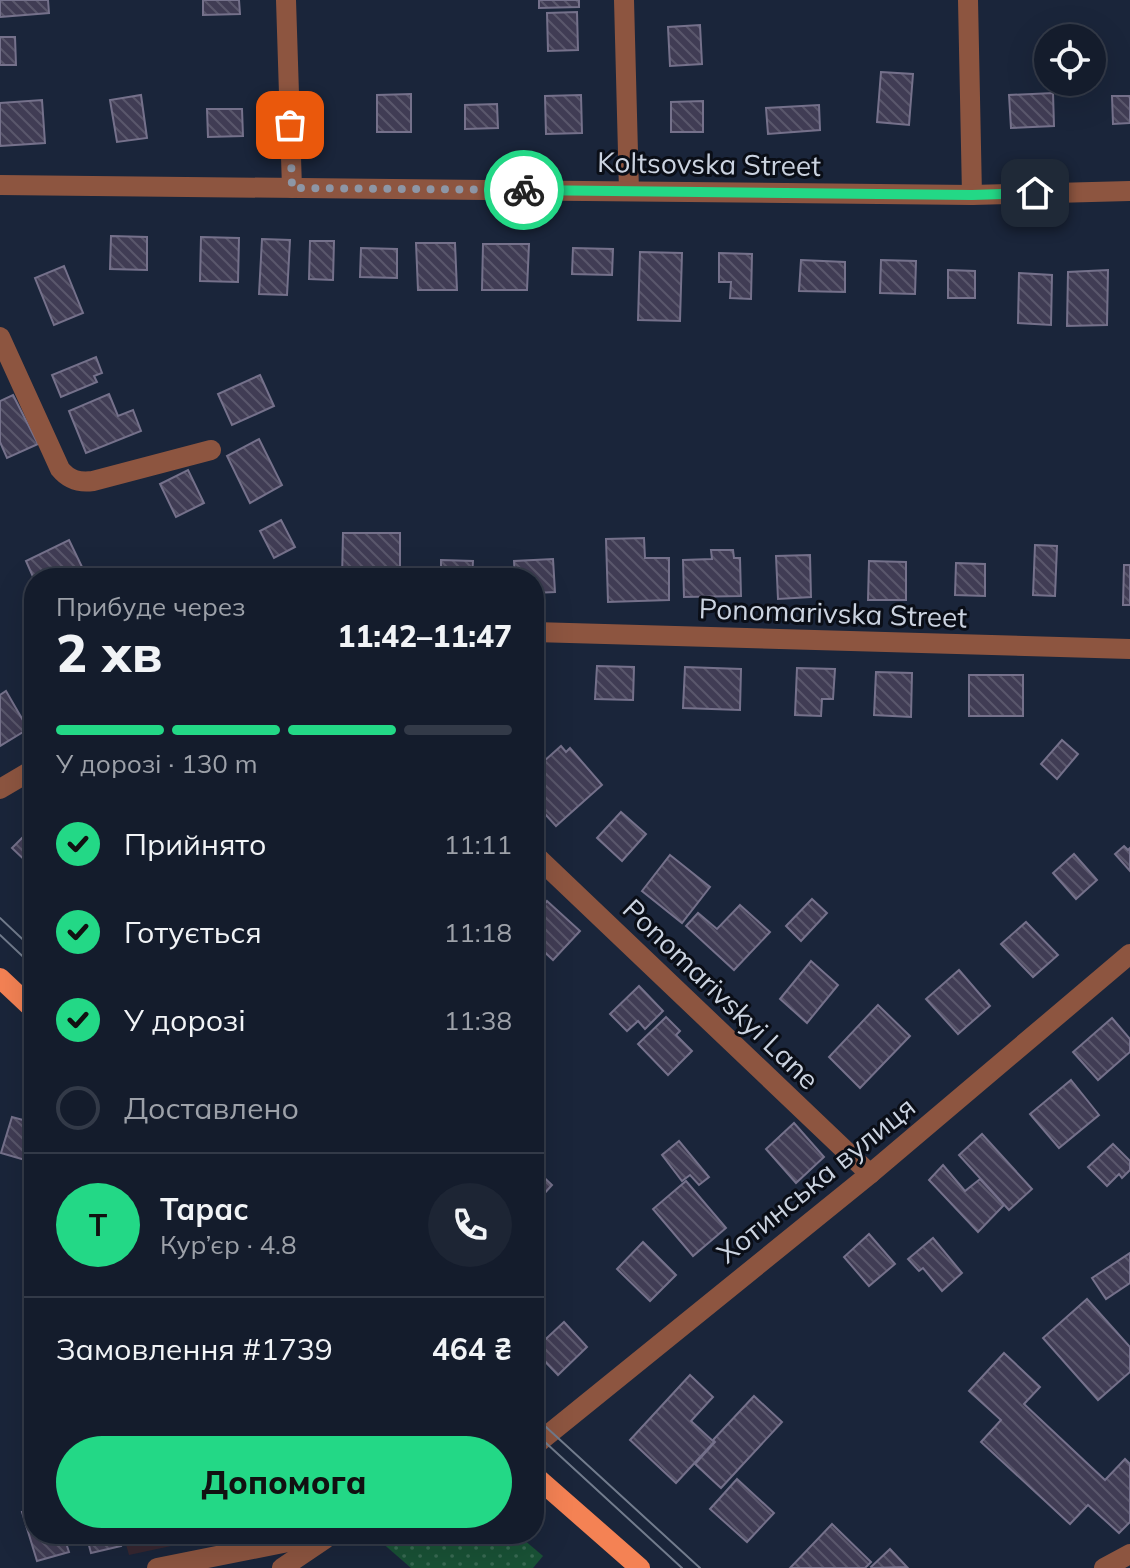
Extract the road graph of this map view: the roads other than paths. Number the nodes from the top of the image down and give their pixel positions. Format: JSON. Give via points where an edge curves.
{"nodes":[{"id":1,"x":286,"y":0,"type":"edge"},
{"id":2,"x":624,"y":0,"type":"edge"},
{"id":3,"x":968,"y":0,"type":"edge"},
{"id":4,"x":0,"y":185,"type":"edge"},
{"id":5,"x":292,"y":188,"type":"junction"},
{"id":6,"x":629,"y":191,"type":"junction"},
{"id":7,"x":1130,"y":191,"type":"edge"},
{"id":8,"x":972,"y":195,"type":"junction"},
{"id":9,"x":0,"y":337,"type":"edge"},
{"id":10,"x":211,"y":450,"type":"dead end"},
{"id":11,"x":544,"y":632,"type":"edge"},
{"id":12,"x":1130,"y":649,"type":"edge"},
{"id":13,"x":24,"y":775,"type":"edge"},
{"id":14,"x":0,"y":789,"type":"edge"},
{"id":15,"x":544,"y":864,"type":"edge"},
{"id":16,"x":1130,"y":954,"type":"edge"},
{"id":17,"x":0,"y":978,"type":"edge"},
{"id":18,"x":24,"y":1001,"type":"edge"},
{"id":19,"x":870,"y":1174,"type":"junction"},
{"id":20,"x":544,"y":1438,"type":"edge"},
{"id":21,"x":544,"y":1484,"type":"edge"},
{"id":22,"x":281,"y":1544,"type":"edge"},
{"id":23,"x":316,"y":1544,"type":"edge"},
{"id":24,"x":1130,"y":1554,"type":"edge"},
{"id":25,"x":168,"y":1567,"type":"edge"},
{"id":26,"x":282,"y":1568,"type":"edge"},
{"id":27,"x":640,"y":1568,"type":"edge"},
{"id":28,"x":1104,"y":1568,"type":"edge"}],
"edges":[{"from":1,"to":5,"type":"street"},
{"from":2,"to":6,"type":"street"},
{"from":3,"to":8,"type":"street"},
{"from":4,"to":5,"type":"street","name":"Koltsovska Street"},
{"from":5,"to":6,"type":"street","name":"Koltsovska Street"},
{"from":6,"to":8,"type":"street","name":"Koltsovska Street"},
{"from":7,"to":8,"type":"street","name":"Koltsovska Street"},
{"from":9,"to":10,"type":"street","via":[[60,469],[75,481],[93,481]]},
{"from":11,"to":12,"type":"street","name":"Ponomarivska Street"},
{"from":13,"to":14,"type":"street"},
{"from":15,"to":19,"type":"street","name":"Ponomarivskyi Lane"},
{"from":16,"to":19,"type":"street","name":"Хотинська вулиця"},
{"from":17,"to":18,"type":"main road"},
{"from":19,"to":20,"type":"street","name":"Хотинська вулиця"},
{"from":21,"to":27,"type":"main road"},
{"from":22,"to":25,"type":"street"},
{"from":23,"to":26,"type":"street"},
{"from":24,"to":28,"type":"street"}]}
